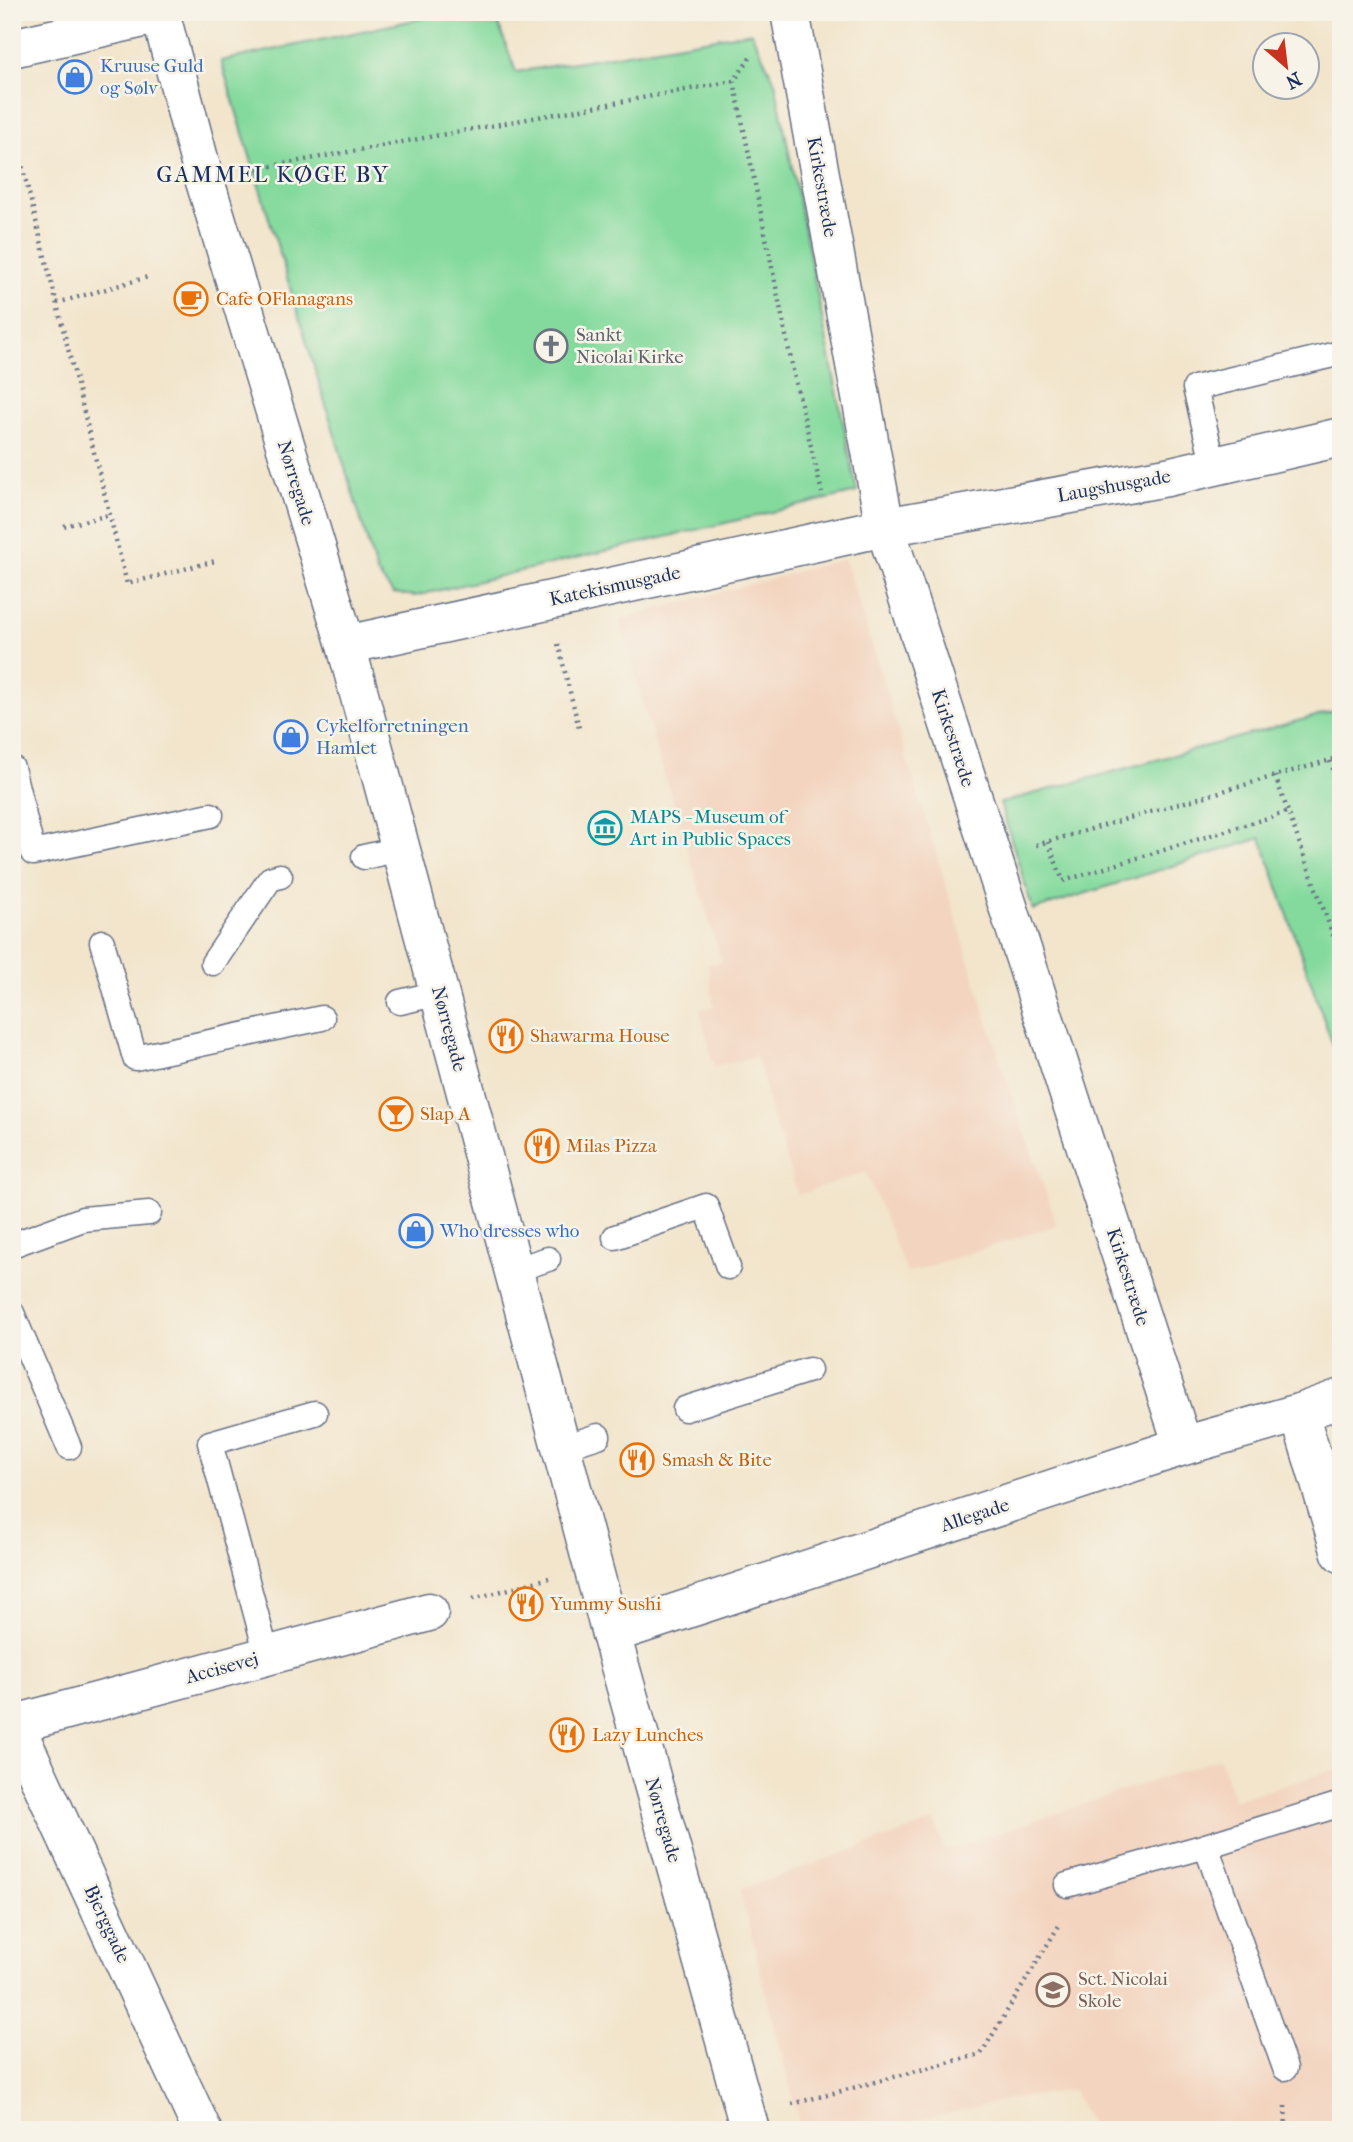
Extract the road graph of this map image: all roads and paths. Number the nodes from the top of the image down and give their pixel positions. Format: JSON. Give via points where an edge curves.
{"nodes":[{"id":1,"x":790,"y":12,"type":"edge"},
{"id":2,"x":160,"y":13,"type":"edge"},
{"id":3,"x":12,"y":48,"type":"edge"},
{"id":4,"x":19,"y":153,"type":"dead end"},
{"id":5,"x":204,"y":178,"type":"junction"},
{"id":6,"x":148,"y":277,"type":"dead end"},
{"id":7,"x":57,"y":303,"type":"junction"},
{"id":8,"x":1341,"y":353,"type":"edge"},
{"id":9,"x":1341,"y":436,"type":"edge"},
{"id":10,"x":1214,"y":466,"type":"junction"},
{"id":11,"x":109,"y":515,"type":"junction"},
{"id":12,"x":64,"y":526,"type":"dead end"},
{"id":13,"x":885,"y":527,"type":"junction"},
{"id":14,"x":832,"y":538,"type":"junction"},
{"id":15,"x":215,"y":561,"type":"dead end"},
{"id":16,"x":555,"y":633,"type":"dead end"},
{"id":17,"x":346,"y":645,"type":"junction"},
{"id":18,"x":580,"y":732,"type":"dead end"},
{"id":19,"x":1341,"y":757,"type":"edge"},
{"id":20,"x":1330,"y":761,"type":"junction"},
{"id":21,"x":12,"y":768,"type":"edge"},
{"id":22,"x":1275,"y":776,"type":"junction"},
{"id":23,"x":1341,"y":789,"type":"edge"},
{"id":24,"x":1287,"y":812,"type":"junction"},
{"id":25,"x":211,"y":815,"type":"dead end"},
{"id":26,"x":1048,"y":842,"type":"junction"},
{"id":27,"x":400,"y":849,"type":"junction"},
{"id":28,"x":364,"y":857,"type":"dead end"},
{"id":29,"x":992,"y":858,"type":"junction"},
{"id":30,"x":280,"y":876,"type":"dead end"},
{"id":31,"x":102,"y":942,"type":"dead end"},
{"id":32,"x":1341,"y":957,"type":"edge"},
{"id":33,"x":213,"y":963,"type":"dead end"},
{"id":34,"x":439,"y":993,"type":"junction"},
{"id":35,"x":400,"y":1002,"type":"dead end"},
{"id":36,"x":323,"y":1018,"type":"dead end"},
{"id":37,"x":149,"y":1213,"type":"dead end"},
{"id":38,"x":615,"y":1237,"type":"dead end"},
{"id":39,"x":12,"y":1245,"type":"edge"},
{"id":40,"x":728,"y":1267,"type":"dead end"},
{"id":41,"x":12,"y":1313,"type":"edge"},
{"id":42,"x":809,"y":1370,"type":"dead end"},
{"id":43,"x":1341,"y":1398,"type":"edge"},
{"id":44,"x":685,"y":1409,"type":"dead end"},
{"id":45,"x":315,"y":1413,"type":"dead end"},
{"id":46,"x":1299,"y":1413,"type":"junction"},
{"id":47,"x":598,"y":1436,"type":"dead end"},
{"id":48,"x":1183,"y":1446,"type":"junction"},
{"id":49,"x":69,"y":1447,"type":"dead end"},
{"id":50,"x":561,"y":1448,"type":"junction"},
{"id":51,"x":1341,"y":1553,"type":"edge"},
{"id":52,"x":593,"y":1565,"type":"junction"},
{"id":53,"x":429,"y":1612,"type":"joint"},
{"id":54,"x":611,"y":1634,"type":"junction"},
{"id":55,"x":267,"y":1655,"type":"junction"},
{"id":56,"x":13,"y":1722,"type":"edge"},
{"id":57,"x":1341,"y":1804,"type":"edge"},
{"id":58,"x":1206,"y":1846,"type":"junction"},
{"id":59,"x":1067,"y":1885,"type":"joint"},
{"id":60,"x":1284,"y":2068,"type":"dead end"},
{"id":61,"x":749,"y":2123,"type":"edge"},
{"id":62,"x":202,"y":2130,"type":"edge"}],
"edges":[{"from":1,"to":13,"type":"street","name":"Kirkestræde"},
{"from":2,"to":3,"type":"street"},
{"from":2,"to":5,"type":"street","name":"Nørregade"},
{"from":4,"to":7,"type":"path"},
{"from":5,"to":14,"type":"path","via":[[734,81]]},
{"from":5,"to":17,"type":"street","name":"Nørregade"},
{"from":6,"to":7,"type":"path"},
{"from":7,"to":11,"type":"path"},
{"from":8,"to":10,"type":"lane","via":[[1195,388]]},
{"from":9,"to":10,"type":"street","name":"Laugshusgade"},
{"from":10,"to":13,"type":"street","name":"Laugshusgade"},
{"from":11,"to":12,"type":"path"},
{"from":11,"to":15,"type":"path","via":[[127,584]]},
{"from":13,"to":14,"type":"street","name":"Katekismusgade"},
{"from":13,"to":29,"type":"street","name":"Kirkestræde"},
{"from":14,"to":17,"type":"street","name":"Katekismusgade"},
{"from":16,"to":18,"type":"path"},
{"from":17,"to":27,"type":"street","name":"Nørregade"},
{"from":19,"to":20,"type":"path"},
{"from":20,"to":22,"type":"path"},
{"from":20,"to":23,"type":"path"},
{"from":21,"to":25,"type":"lane","via":[[33,853]]},
{"from":22,"to":24,"type":"path"},
{"from":22,"to":26,"type":"path"},
{"from":24,"to":26,"type":"path","via":[[1063,881]]},
{"from":24,"to":32,"type":"path"},
{"from":26,"to":29,"type":"path"},
{"from":27,"to":28,"type":"lane"},
{"from":27,"to":34,"type":"street","name":"Nørregade"},
{"from":29,"to":48,"type":"street","name":"Kirkestræde"},
{"from":30,"to":33,"type":"lane","via":[[270,878]]},
{"from":31,"to":36,"type":"lane","via":[[135,1058]]},
{"from":34,"to":35,"type":"lane"},
{"from":34,"to":50,"type":"street","name":"Nørregade","via":[[531,1264]]},
{"from":37,"to":39,"type":"lane","via":[[83,1219]]},
{"from":38,"to":40,"type":"lane","via":[[706,1206]]},
{"from":41,"to":49,"type":"lane"},
{"from":42,"to":44,"type":"lane"},
{"from":43,"to":46,"type":"street","name":"Allegade"},
{"from":45,"to":55,"type":"lane","via":[[210,1443]]},
{"from":46,"to":48,"type":"street","name":"Allegade"},
{"from":46,"to":51,"type":"street"},
{"from":47,"to":50,"type":"lane"},
{"from":48,"to":54,"type":"street","name":"Allegade"},
{"from":50,"to":52,"type":"street","name":"Nørregade"},
{"from":52,"to":53,"type":"path"},
{"from":52,"to":54,"type":"street","name":"Nørregade"},
{"from":53,"to":55,"type":"street","name":"Accisevej"},
{"from":54,"to":61,"type":"street","name":"Nørregade"},
{"from":55,"to":56,"type":"street","name":"Accisevej"},
{"from":56,"to":62,"type":"street","name":"Bjerggade"},
{"from":57,"to":58,"type":"lane"},
{"from":58,"to":59,"type":"lane"},
{"from":58,"to":60,"type":"lane"},
{"from":59,"to":61,"type":"path","via":[[1068,1910],[981,2054]]}]}
